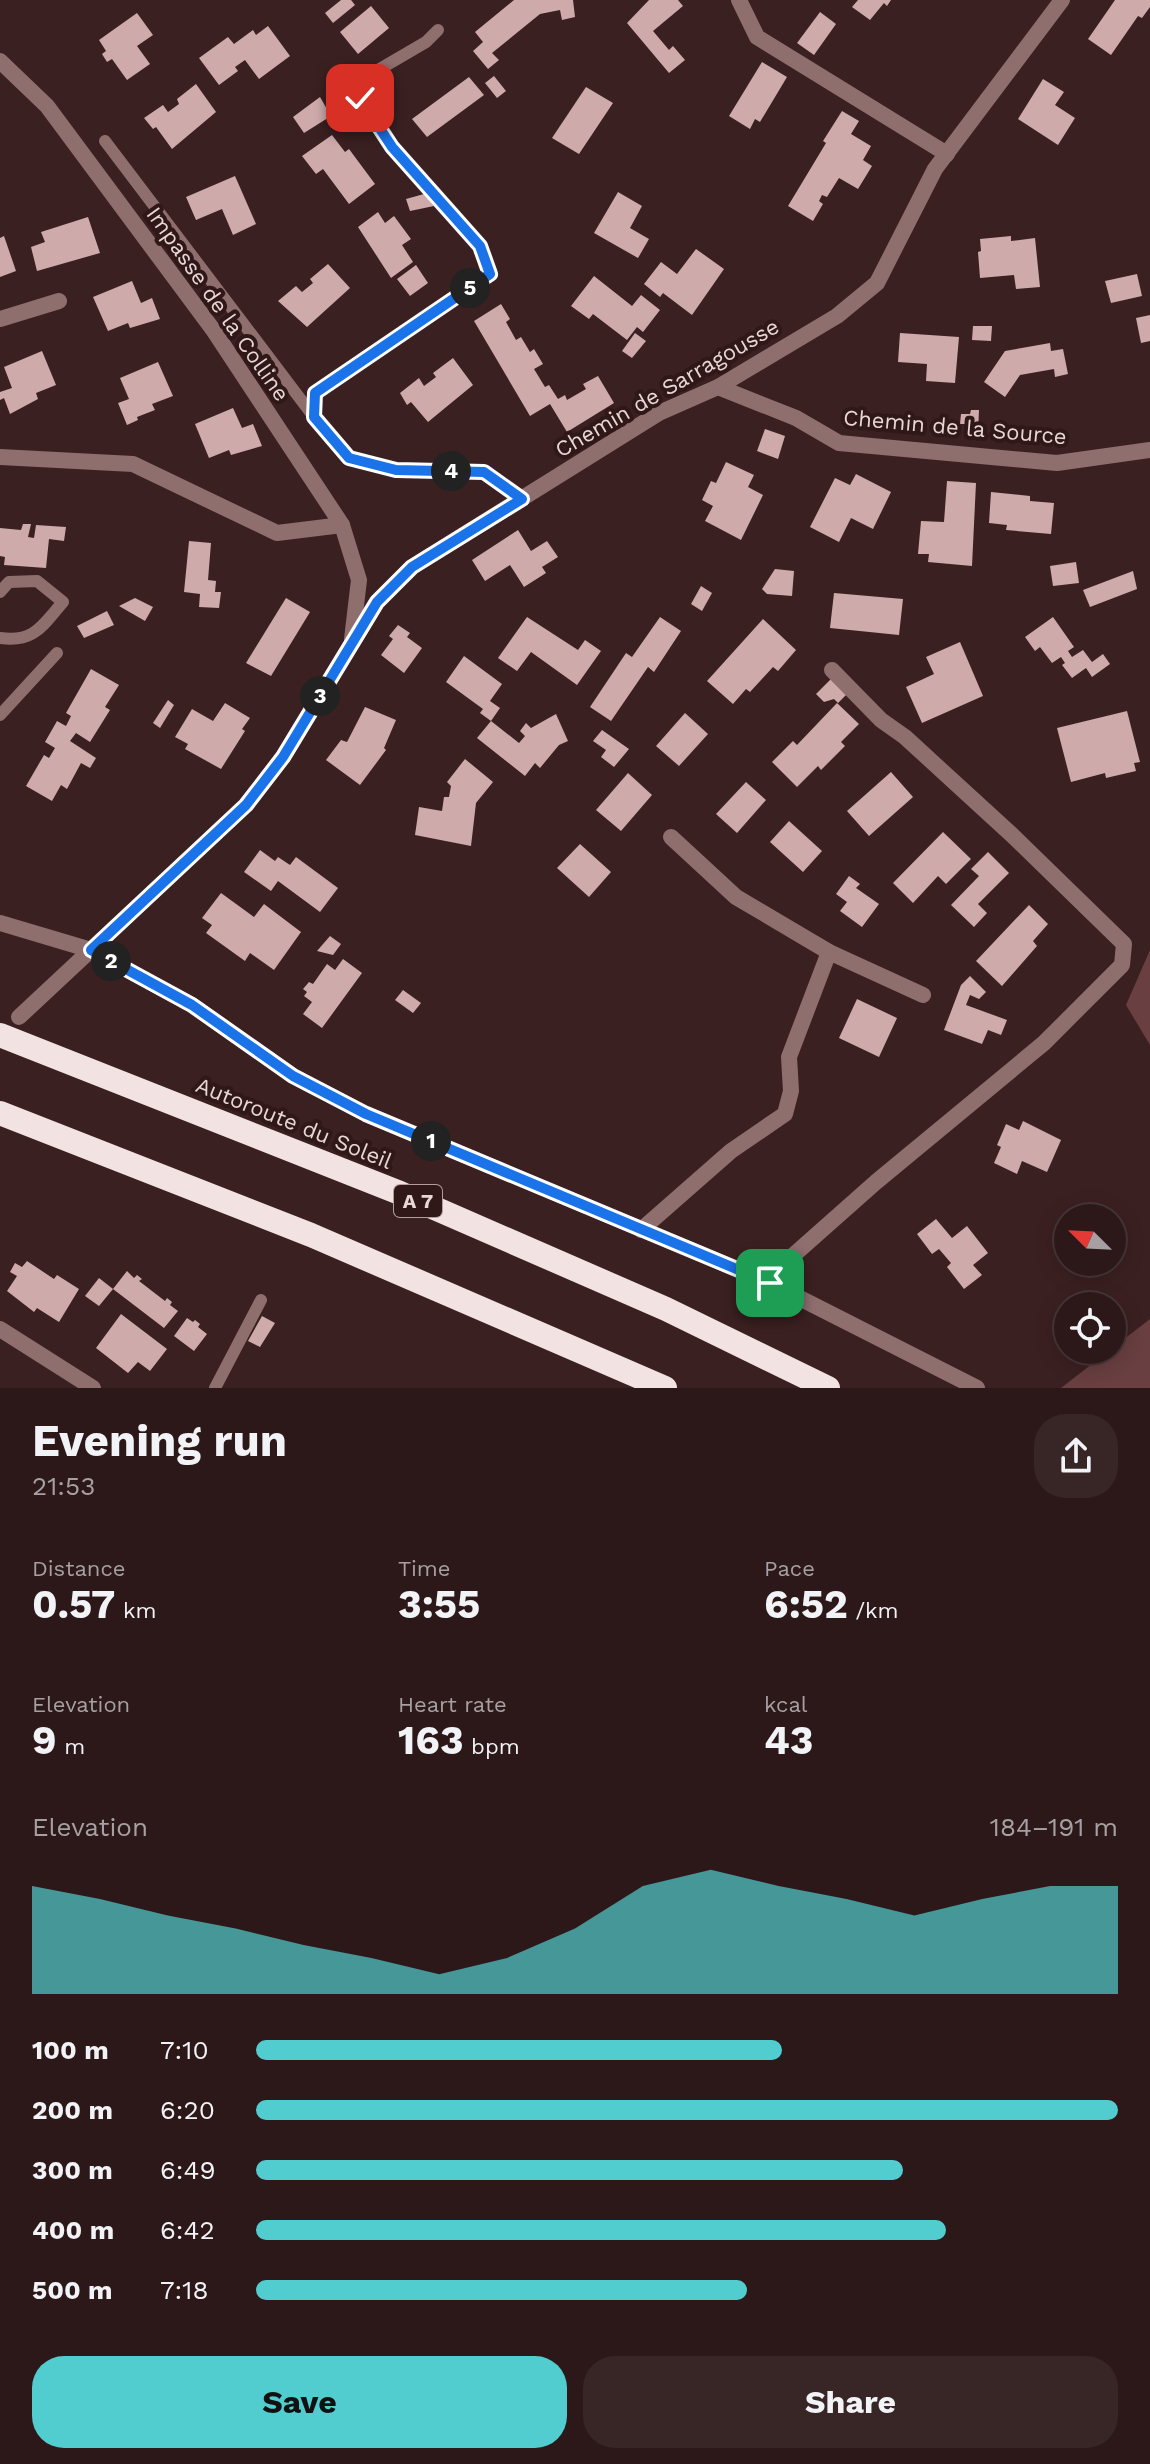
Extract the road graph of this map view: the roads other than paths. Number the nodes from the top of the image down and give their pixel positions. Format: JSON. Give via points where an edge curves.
{"nodes":[{"id":1,"x":739,"y":0,"type":"edge"},
{"id":2,"x":1062,"y":0,"type":"edge"},
{"id":3,"x":438,"y":30,"type":"dead end"},
{"id":4,"x":0,"y":61,"type":"edge"},
{"id":5,"x":105,"y":141,"type":"dead end"},
{"id":6,"x":947,"y":154,"type":"junction"},
{"id":7,"x":59,"y":301,"type":"dead end"},
{"id":8,"x":0,"y":319,"type":"edge"},
{"id":9,"x":718,"y":387,"type":"junction"},
{"id":10,"x":314,"y":417,"type":"junction"},
{"id":11,"x":1150,"y":450,"type":"edge"},
{"id":12,"x":0,"y":457,"type":"edge"},
{"id":13,"x":522,"y":499,"type":"junction"},
{"id":14,"x":342,"y":525,"type":"junction"},
{"id":15,"x":0,"y":592,"type":"edge"},
{"id":16,"x":0,"y":638,"type":"edge"},
{"id":17,"x":351,"y":645,"type":"junction"},
{"id":18,"x":57,"y":653,"type":"dead end"},
{"id":19,"x":832,"y":670,"type":"dead end"},
{"id":20,"x":0,"y":715,"type":"edge"},
{"id":21,"x":671,"y":837,"type":"dead end"},
{"id":22,"x":0,"y":923,"type":"edge"},
{"id":23,"x":91,"y":950,"type":"junction"},
{"id":24,"x":829,"y":952,"type":"junction"},
{"id":25,"x":923,"y":995,"type":"dead end"},
{"id":26,"x":19,"y":1017,"type":"dead end"},
{"id":27,"x":0,"y":1035,"type":"edge"},
{"id":28,"x":0,"y":1113,"type":"edge"},
{"id":29,"x":641,"y":1230,"type":"junction"},
{"id":30,"x":770,"y":1283,"type":"junction"},
{"id":31,"x":261,"y":1300,"type":"dead end"},
{"id":32,"x":0,"y":1329,"type":"edge"},
{"id":33,"x":93,"y":1388,"type":"edge"},
{"id":34,"x":215,"y":1388,"type":"edge"},
{"id":35,"x":665,"y":1388,"type":"edge"},
{"id":36,"x":828,"y":1388,"type":"edge"},
{"id":37,"x":977,"y":1388,"type":"edge"}],
"edges":[{"from":1,"to":6,"type":"street","via":[[757,37]]},
{"from":2,"to":6,"type":"street","name":"Chemin de Sarragousse"},
{"from":3,"to":10,"type":"lane","name":"Impasse de la Colline","via":[[373,73],[360,98],[392,147],[480,246],[490,274],[315,393]]},
{"from":4,"to":14,"type":"street","name":"Impasse de la Colline","via":[[47,106],[214,331]]},
{"from":5,"to":10,"type":"lane"},
{"from":6,"to":9,"type":"street","name":"Chemin de Sarragousse","via":[[877,283],[837,316]]},
{"from":7,"to":8,"type":"street"},
{"from":9,"to":11,"type":"street","name":"Chemin de la Source","via":[[796,418],[839,443],[1057,463]]},
{"from":9,"to":13,"type":"street","name":"Chemin de Sarragousse","via":[[659,413]]},
{"from":10,"to":13,"type":"lane","name":"Impasse de la Colline","via":[[349,458],[396,470],[484,472]]},
{"from":12,"to":14,"type":"street","via":[[133,464],[277,533]]},
{"from":13,"to":17,"type":"street","name":"Chemin de Sarragousse","via":[[412,567],[377,602]]},
{"from":14,"to":17,"type":"street","name":"Impasse de la Colline","via":[[359,580]]},
{"from":15,"to":16,"type":"lane","via":[[9,582],[37,581],[63,602],[34,635]]},
{"from":17,"to":23,"type":"street","name":"Chemin de Sarragousse","via":[[283,757],[246,805]]},
{"from":18,"to":20,"type":"lane"},
{"from":19,"to":30,"type":"street","via":[[1124,944],[1122,965],[1044,1043],[876,1182],[788,1260]]},
{"from":21,"to":24,"type":"street","via":[[736,897]]},
{"from":22,"to":23,"type":"street"},
{"from":23,"to":26,"type":"street","name":"Chemin de Sarragousse"},
{"from":23,"to":29,"type":"street","via":[[192,1005],[293,1076],[354,1108]]},
{"from":24,"to":25,"type":"street"},
{"from":24,"to":29,"type":"street","via":[[789,1057],[791,1091],[785,1114],[731,1151]]},
{"from":27,"to":36,"type":"highway","name":"Autoroute du Soleil","number":"A 7","via":[[400,1193],[666,1309]]},
{"from":28,"to":35,"type":"highway","via":[[311,1235]]},
{"from":29,"to":30,"type":"street"},
{"from":30,"to":37,"type":"street"},
{"from":31,"to":34,"type":"lane"},
{"from":32,"to":33,"type":"street"}]}
